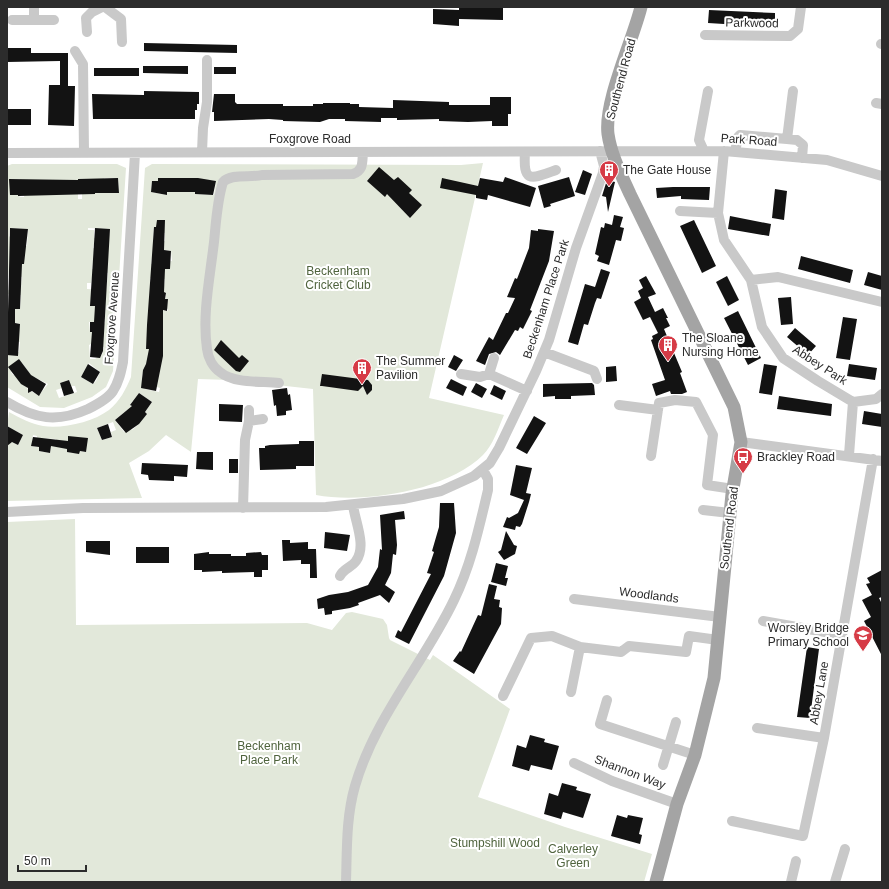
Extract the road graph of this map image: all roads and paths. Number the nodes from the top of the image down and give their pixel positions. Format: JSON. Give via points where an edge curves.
{"nodes":[{"id":1,"x":34,"y":7,"type":"edge"},
{"id":2,"x":102,"y":7,"type":"edge"},
{"id":3,"x":105,"y":7,"type":"edge"},
{"id":4,"x":641,"y":7,"type":"edge"},
{"id":5,"x":800,"y":7,"type":"edge"},
{"id":6,"x":12,"y":20,"type":"dead end"},
{"id":7,"x":34,"y":20,"type":"junction"},
{"id":8,"x":54,"y":20,"type":"dead end"},
{"id":9,"x":87,"y":32,"type":"dead end"},
{"id":10,"x":705,"y":35,"type":"dead end"},
{"id":11,"x":122,"y":42,"type":"dead end"},
{"id":12,"x":75,"y":51,"type":"dead end"},
{"id":13,"x":207,"y":60,"type":"dead end"},
{"id":14,"x":708,"y":91,"type":"dead end"},
{"id":15,"x":793,"y":91,"type":"dead end"},
{"id":16,"x":787,"y":139,"type":"junction"},
{"id":17,"x":606,"y":151,"type":"junction"},
{"id":18,"x":704,"y":151,"type":"junction"},
{"id":19,"x":724,"y":151,"type":"junction"},
{"id":20,"x":84,"y":152,"type":"junction"},
{"id":21,"x":202,"y":152,"type":"junction"},
{"id":22,"x":363,"y":152,"type":"junction"},
{"id":23,"x":524,"y":152,"type":"junction"},
{"id":24,"x":735,"y":152,"type":"junction"},
{"id":25,"x":7,"y":153,"type":"edge"},
{"id":26,"x":136,"y":153,"type":"junction"},
{"id":27,"x":802,"y":158,"type":"junction"},
{"id":28,"x":556,"y":170,"type":"dead end"},
{"id":29,"x":882,"y":176,"type":"edge"},
{"id":30,"x":680,"y":211,"type":"dead end"},
{"id":31,"x":718,"y":213,"type":"junction"},
{"id":32,"x":751,"y":280,"type":"junction"},
{"id":33,"x":882,"y":302,"type":"edge"},
{"id":34,"x":544,"y":352,"type":"junction"},
{"id":35,"x":494,"y":358,"type":"dead end"},
{"id":36,"x":461,"y":374,"type":"dead end"},
{"id":37,"x":489,"y":374,"type":"junction"},
{"id":38,"x":597,"y":379,"type":"dead end"},
{"id":39,"x":280,"y":383,"type":"dead end"},
{"id":40,"x":527,"y":391,"type":"junction"},
{"id":41,"x":882,"y":394,"type":"edge"},
{"id":42,"x":7,"y":402,"type":"edge"},
{"id":43,"x":853,"y":402,"type":"junction"},
{"id":44,"x":619,"y":406,"type":"dead end"},
{"id":45,"x":249,"y":410,"type":"dead end"},
{"id":46,"x":658,"y":410,"type":"junction"},
{"id":47,"x":263,"y":419,"type":"dead end"},
{"id":48,"x":249,"y":421,"type":"junction"},
{"id":49,"x":741,"y":442,"type":"junction"},
{"id":50,"x":849,"y":455,"type":"junction"},
{"id":51,"x":651,"y":456,"type":"dead end"},
{"id":52,"x":877,"y":460,"type":"edge"},
{"id":53,"x":484,"y":470,"type":"junction"},
{"id":54,"x":733,"y":489,"type":"junction"},
{"id":55,"x":353,"y":505,"type":"junction"},
{"id":56,"x":243,"y":508,"type":"junction"},
{"id":57,"x":703,"y":510,"type":"dead end"},
{"id":58,"x":7,"y":512,"type":"edge"},
{"id":59,"x":730,"y":513,"type":"junction"},
{"id":60,"x":340,"y":576,"type":"dead end"},
{"id":61,"x":574,"y":599,"type":"dead end"},
{"id":62,"x":720,"y":617,"type":"junction"},
{"id":63,"x":763,"y":621,"type":"dead end"},
{"id":64,"x":842,"y":635,"type":"junction"},
{"id":65,"x":718,"y":640,"type":"junction"},
{"id":66,"x":580,"y":647,"type":"junction"},
{"id":67,"x":571,"y":692,"type":"dead end"},
{"id":68,"x":503,"y":696,"type":"dead end"},
{"id":69,"x":607,"y":700,"type":"dead end"},
{"id":70,"x":676,"y":722,"type":"dead end"},
{"id":71,"x":757,"y":728,"type":"dead end"},
{"id":72,"x":824,"y":738,"type":"junction"},
{"id":73,"x":668,"y":746,"type":"junction"},
{"id":74,"x":695,"y":755,"type":"junction"},
{"id":75,"x":574,"y":763,"type":"dead end"},
{"id":76,"x":663,"y":765,"type":"dead end"},
{"id":77,"x":677,"y":804,"type":"junction"},
{"id":78,"x":732,"y":821,"type":"dead end"},
{"id":79,"x":845,"y":849,"type":"dead end"},
{"id":80,"x":796,"y":861,"type":"dead end"},
{"id":81,"x":346,"y":882,"type":"edge"},
{"id":82,"x":656,"y":882,"type":"edge"},
{"id":83,"x":791,"y":882,"type":"edge"},
{"id":84,"x":835,"y":882,"type":"edge"}],
"edges":[{"from":1,"to":7,"type":"street"},
{"from":2,"to":9,"type":"street","via":[[86,18]]},
{"from":3,"to":11,"type":"street","via":[[121,19]]},
{"from":4,"to":17,"type":"main road","name":"Southend Road","via":[[612,103]]},
{"from":5,"to":10,"type":"street","name":"Parkwood","via":[[798,29],[790,36]]},
{"from":6,"to":7,"type":"street"},
{"from":7,"to":8,"type":"street"},
{"from":12,"to":20,"type":"street","via":[[83,64]]},
{"from":13,"to":21,"type":"street","via":[[207,102]]},
{"from":14,"to":18,"type":"street","via":[[699,140]]},
{"from":15,"to":16,"type":"street"},
{"from":16,"to":24,"type":"street","via":[[740,135]]},
{"from":16,"to":27,"type":"street","via":[[797,140],[803,146]]},
{"from":17,"to":18,"type":"street","name":"Park Road"},
{"from":17,"to":23,"type":"street","name":"Foxgrove Road"},
{"from":17,"to":34,"type":"street","name":"Beckenham Place Park","via":[[603,173],[576,248]]},
{"from":17,"to":49,"type":"main road","name":"Southend Road","via":[[630,194],[734,407]]},
{"from":18,"to":19,"type":"street","name":"Park Road"},
{"from":19,"to":24,"type":"street","name":"Park Road"},
{"from":19,"to":31,"type":"street","name":"Abbey Park"},
{"from":20,"to":25,"type":"street","name":"Foxgrove Road"},
{"from":20,"to":26,"type":"street","name":"Foxgrove Road"},
{"from":21,"to":22,"type":"street","name":"Foxgrove Road"},
{"from":21,"to":26,"type":"street","name":"Foxgrove Road"},
{"from":22,"to":23,"type":"street","name":"Foxgrove Road"},
{"from":22,"to":39,"type":"street","via":[[362,168],[353,174],[262,175],[254,178],[229,178],[223,182],[209,279],[206,337],[209,357],[238,379]]},
{"from":23,"to":28,"type":"street","via":[[524,167],[528,175],[539,177]]},
{"from":24,"to":27,"type":"street","name":"Park Road"},
{"from":26,"to":42,"type":"street","name":"Foxgrove Avenue","via":[[123,362],[113,392],[96,406],[74,416],[53,418],[25,412]]},
{"from":27,"to":29,"type":"street","name":"Park Road","via":[[827,160]]},
{"from":30,"to":31,"type":"street"},
{"from":31,"to":32,"type":"street","name":"Abbey Park","via":[[724,240]]},
{"from":32,"to":33,"type":"street","via":[[778,277]]},
{"from":32,"to":43,"type":"street","name":"Abbey Park","via":[[762,327],[783,358]]},
{"from":34,"to":38,"type":"street","via":[[594,371]]},
{"from":34,"to":40,"type":"street","name":"Beckenham Place Park"},
{"from":35,"to":37,"type":"street"},
{"from":36,"to":37,"type":"street","via":[[480,377]]},
{"from":37,"to":40,"type":"street"},
{"from":40,"to":53,"type":"street","name":"Beckenham Place Park","via":[[499,448]]},
{"from":41,"to":43,"type":"street","name":"Abbey Park","via":[[876,400]]},
{"from":43,"to":50,"type":"street","name":"Abbey Park"},
{"from":44,"to":46,"type":"street"},
{"from":45,"to":48,"type":"street"},
{"from":46,"to":51,"type":"street"},
{"from":46,"to":54,"type":"street","via":[[659,403],[676,400],[696,402],[713,435],[708,485]]},
{"from":47,"to":48,"type":"street"},
{"from":48,"to":56,"type":"street","via":[[245,440]]},
{"from":49,"to":50,"type":"street"},
{"from":49,"to":54,"type":"main road","name":"Southend Road"},
{"from":50,"to":52,"type":"street"},
{"from":52,"to":64,"type":"street","name":"Abbey Lane"},
{"from":53,"to":55,"type":"street","name":"Beckenham Place Park","via":[[456,485],[433,493]]},
{"from":53,"to":81,"type":"street","via":[[488,479],[488,490],[469,567],[454,600],[378,730],[358,776],[348,822]]},
{"from":54,"to":59,"type":"main road","name":"Southend Road"},
{"from":55,"to":56,"type":"street","name":"Beckenham Place Park"},
{"from":55,"to":60,"type":"street","via":[[361,548],[356,562]]},
{"from":56,"to":58,"type":"street","name":"Beckenham Place Park","via":[[83,508]]},
{"from":57,"to":59,"type":"street"},
{"from":59,"to":62,"type":"main road","name":"Southend Road"},
{"from":61,"to":62,"type":"street","name":"Woodlands"},
{"from":62,"to":65,"type":"main road","name":"Southend Road"},
{"from":63,"to":64,"type":"street"},
{"from":64,"to":72,"type":"street","name":"Abbey Lane"},
{"from":65,"to":66,"type":"street","via":[[689,636],[686,652],[629,646],[621,652]]},
{"from":65,"to":74,"type":"main road","name":"Southend Road","via":[[714,678]]},
{"from":66,"to":67,"type":"street"},
{"from":66,"to":68,"type":"street","via":[[552,636],[531,638]]},
{"from":69,"to":73,"type":"street","via":[[600,724]]},
{"from":70,"to":73,"type":"street"},
{"from":71,"to":72,"type":"street"},
{"from":72,"to":78,"type":"street","name":"Abbey Lane","via":[[803,836]]},
{"from":73,"to":74,"type":"street"},
{"from":73,"to":76,"type":"street"},
{"from":74,"to":77,"type":"main road","name":"Southend Road"},
{"from":75,"to":77,"type":"street","name":"Shannon Way","via":[[612,781]]},
{"from":77,"to":82,"type":"main road","name":"Southend Road"},
{"from":79,"to":84,"type":"street"},
{"from":80,"to":83,"type":"street"}]}
